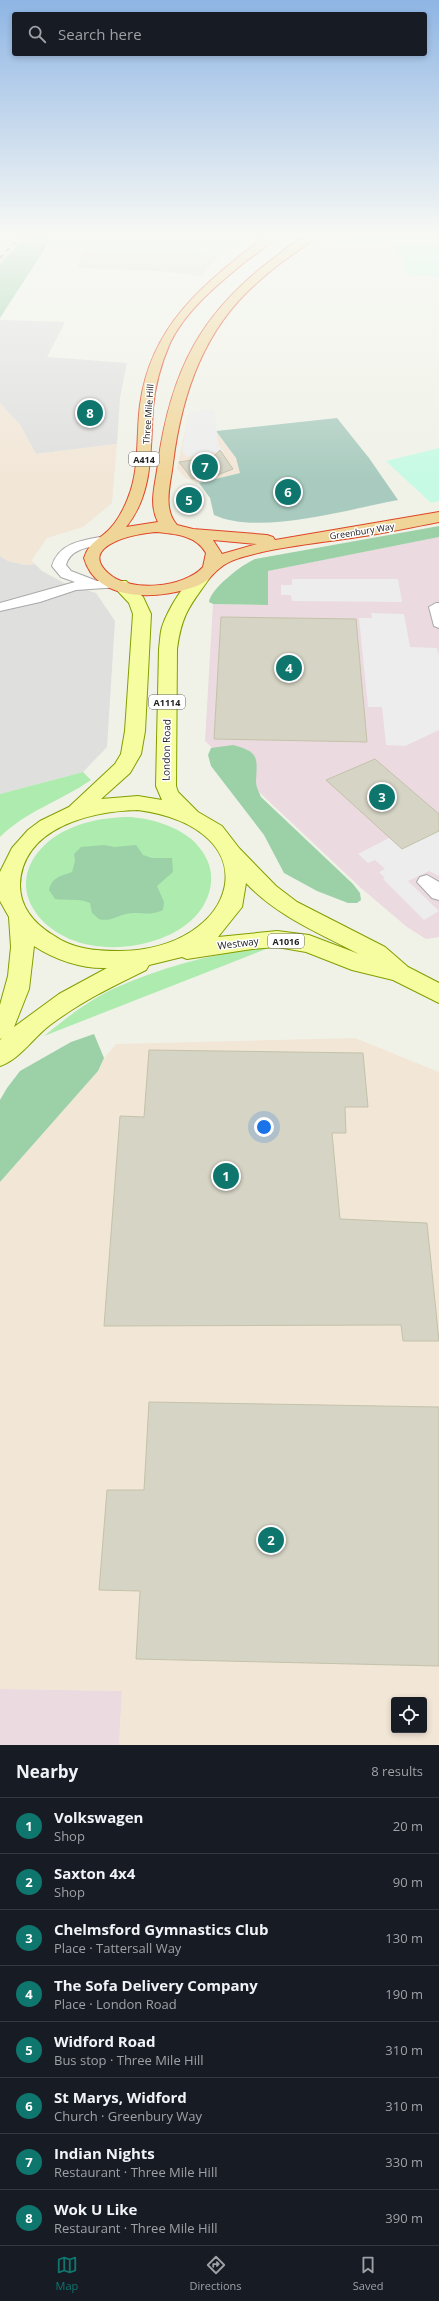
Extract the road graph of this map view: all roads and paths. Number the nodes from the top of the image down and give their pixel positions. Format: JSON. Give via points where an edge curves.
{"nodes":[{"id":1,"x":183,"y":315,"type":"edge"},
{"id":2,"x":220,"y":315,"type":"edge"},
{"id":3,"x":439,"y":517,"type":"edge"},
{"id":4,"x":171,"y":528,"type":"junction"},
{"id":5,"x":188,"y":532,"type":"junction"},
{"id":6,"x":108,"y":539,"type":"junction"},
{"id":7,"x":285,"y":542,"type":"junction"},
{"id":8,"x":59,"y":566,"type":"junction"},
{"id":9,"x":208,"y":570,"type":"junction"},
{"id":10,"x":112,"y":584,"type":"junction"},
{"id":11,"x":436,"y":607,"type":"dead end"},
{"id":12,"x":439,"y":623,"type":"edge"},
{"id":13,"x":72,"y":813,"type":"junction"},
{"id":14,"x":201,"y":821,"type":"junction"},
{"id":15,"x":228,"y":848,"type":"junction"},
{"id":16,"x":19,"y":919,"type":"junction"},
{"id":17,"x":160,"y":955,"type":"junction"},
{"id":18,"x":400,"y":973,"type":"junction"},
{"id":19,"x":439,"y":994,"type":"edge"},
{"id":20,"x":0,"y":1029,"type":"edge"},
{"id":21,"x":0,"y":1056,"type":"edge"}],
"edges":[{"from":1,"to":6,"type":"highway","name":"Three Mile Hill","number":"A414","via":[[167,337],[150,381],[140,486],[122,526]]},
{"from":2,"to":4,"type":"highway","number":"A414","via":[[202,338],[191,362],[172,424],[160,504],[162,517]]},
{"from":3,"to":7,"type":"highway","name":"Greenbury Way","number":"A414","via":[[358,533]]},
{"from":4,"to":5,"type":"highway","number":"A414"},
{"from":4,"to":6,"type":"highway","number":"A414","via":[[143,528]]},
{"from":5,"to":7,"type":"highway","name":"Greenbury Way","number":"A414"},
{"from":5,"to":9,"type":"highway","number":"A414","via":[[203,539],[214,553]]},
{"from":6,"to":8,"type":"street","via":[[72,549],[62,557]]},
{"from":6,"to":10,"type":"highway","number":"A414","via":[[95,553],[94,564],[101,575]]},
{"from":7,"to":9,"type":"highway","name":"Greenbury Way","number":"A414","via":[[239,553]]},
{"from":8,"to":10,"type":"street","via":[[66,574],[75,578]]},
{"from":8,"to":10,"type":"street","via":[[46,590],[0,607],[74,586]]},
{"from":9,"to":10,"type":"highway","number":"A414","via":[[188,584],[168,589],[140,590]]},
{"from":9,"to":14,"type":"main road","name":"London Road","number":"A1114","via":[[184,601],[171,628],[168,649],[166,786],[169,795],[178,806]]},
{"from":10,"to":13,"type":"main road","number":"A1114","via":[[136,600],[142,614],[134,745],[123,768]]},
{"from":11,"to":12,"type":"street"},
{"from":13,"to":14,"type":"main road","number":"A1114","via":[[102,805],[138,803],[173,809]]},
{"from":13,"to":16,"type":"main road","number":"A1114","via":[[38,833],[15,860],[9,889]]},
{"from":14,"to":15,"type":"main road","number":"A1114","via":[[220,837]]},
{"from":15,"to":17,"type":"main road","number":"A1114","via":[[236,866],[237,877],[236,889],[229,906],[219,921],[202,936]]},
{"from":15,"to":18,"type":"main road","name":"Westway","number":"A1016","via":[[268,892],[289,908],[377,953]]},
{"from":16,"to":17,"type":"main road","number":"A1114","via":[[37,938],[71,955],[106,961],[130,961]]},
{"from":16,"to":20,"type":"main road","number":"A1114","via":[[24,941],[18,989]]},
{"from":17,"to":18,"type":"main road","name":"Westway","number":"A1016","via":[[252,940],[277,939],[309,944],[360,964]]},
{"from":17,"to":21,"type":"main road","number":"A1114","via":[[102,981],[65,1003],[29,1028]]},
{"from":18,"to":19,"type":"main road","name":"Westway","number":"A1016"}]}
